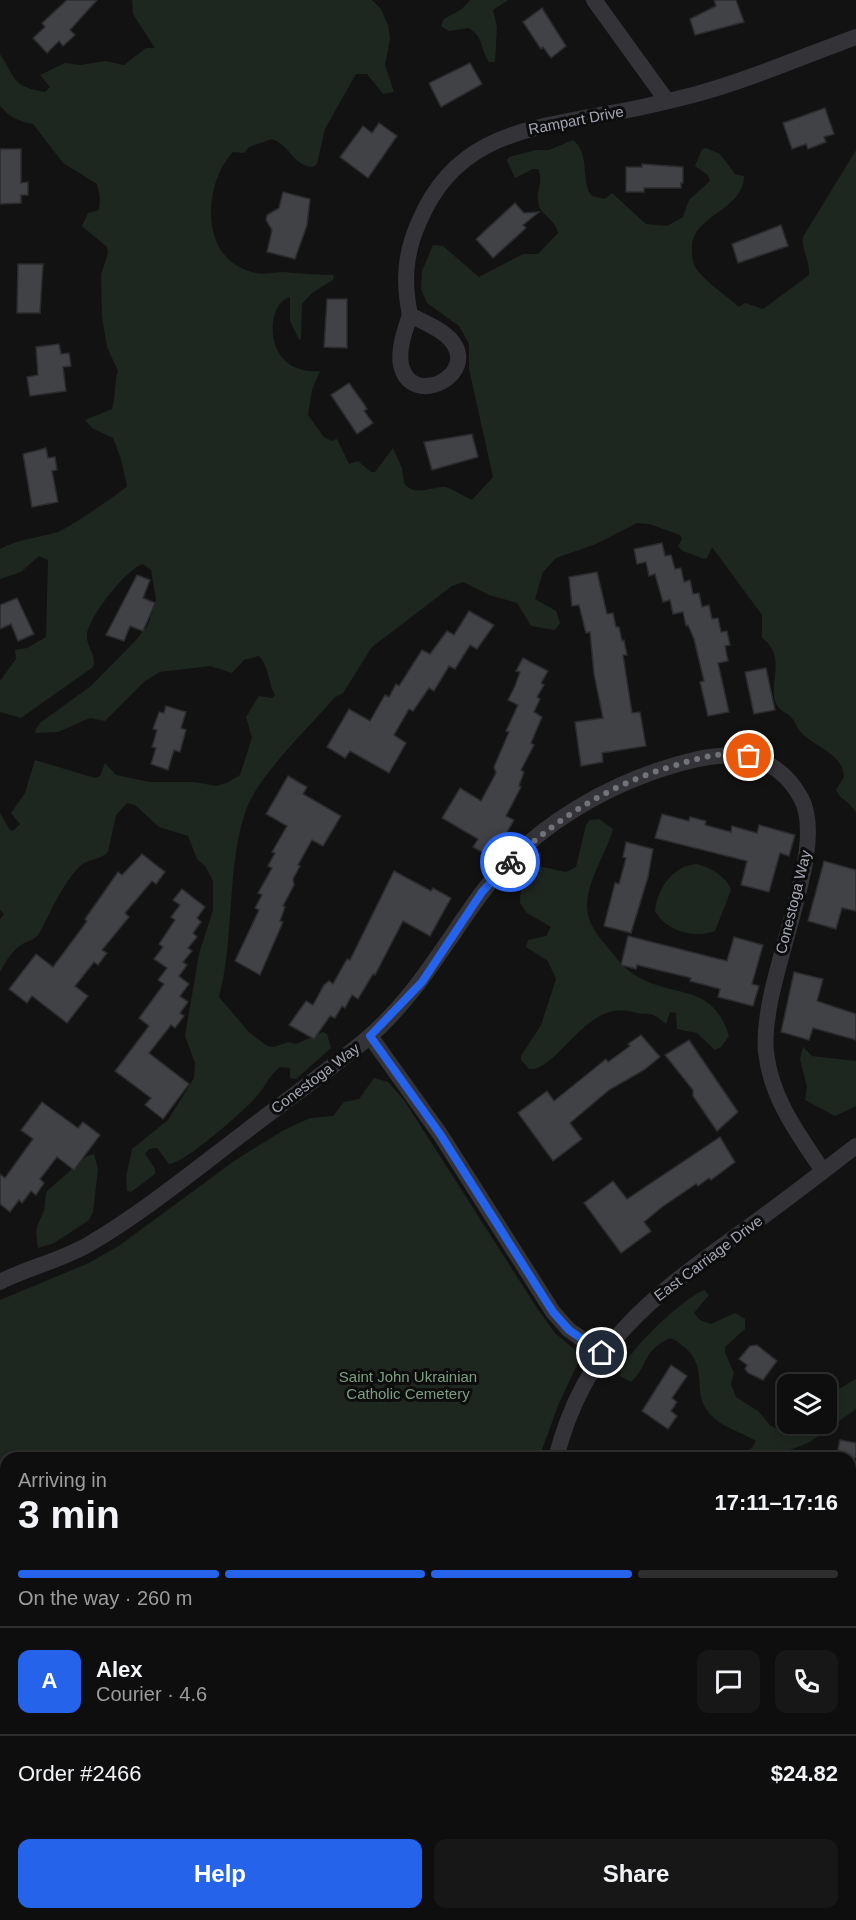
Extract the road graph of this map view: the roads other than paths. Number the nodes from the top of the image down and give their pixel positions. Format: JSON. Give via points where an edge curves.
{"nodes":[{"id":1,"x":594,"y":0,"type":"edge"},
{"id":2,"x":856,"y":38,"type":"edge"},
{"id":3,"x":667,"y":101,"type":"junction"},
{"id":4,"x":410,"y":315,"type":"dead end"},
{"id":5,"x":370,"y":1036,"type":"junction"},
{"id":6,"x":856,"y":1146,"type":"edge"},
{"id":7,"x":823,"y":1172,"type":"junction"},
{"id":8,"x":0,"y":1282,"type":"edge"},
{"id":9,"x":602,"y":1353,"type":"junction"},
{"id":10,"x":558,"y":1452,"type":"edge"}],
"edges":[{"from":1,"to":3,"type":"street"},
{"from":2,"to":3,"type":"street","name":"Rampart Drive"},
{"from":3,"to":4,"type":"street","name":"Rampart Drive","via":[[528,128],[472,154],[439,187],[412,237],[405,288]]},
{"from":5,"to":7,"type":"street","name":"Conestoga Way","via":[[422,982],[482,892],[545,830],[609,790],[647,774],[729,754],[755,758],[777,770],[792,786],[808,816],[806,859],[768,1002],[766,1052],[784,1110]]},
{"from":5,"to":8,"type":"street","name":"Conestoga Way","via":[[201,1166],[90,1244]]},
{"from":5,"to":9,"type":"street","via":[[440,1134],[553,1312],[569,1330]]},
{"from":6,"to":7,"type":"street","name":"East Carriage Drive"},
{"from":7,"to":9,"type":"street","name":"East Carriage Drive","via":[[669,1284]]},
{"from":9,"to":10,"type":"street","name":"East Carriage Drive","via":[[573,1407]]}]}
